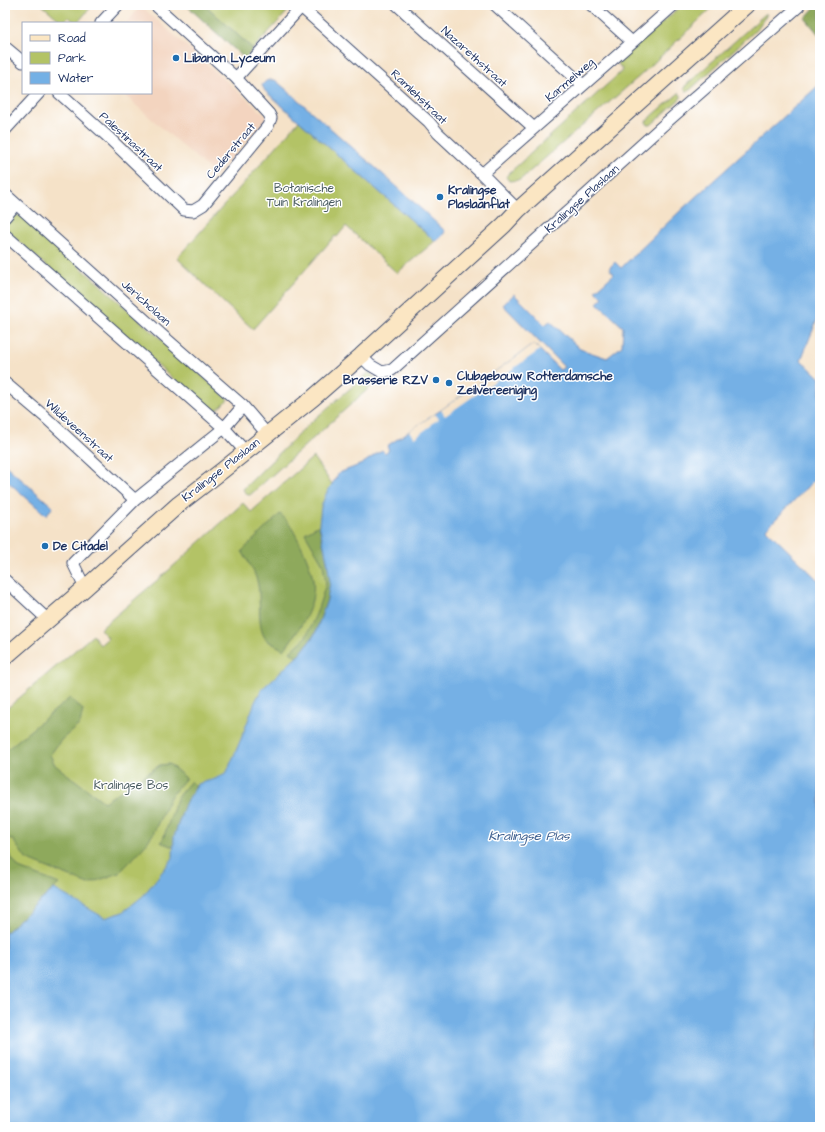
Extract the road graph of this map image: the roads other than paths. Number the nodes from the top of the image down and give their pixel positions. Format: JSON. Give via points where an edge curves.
{"nodes":[{"id":1,"x":118,"y":5,"type":"edge"},
{"id":2,"x":155,"y":5,"type":"edge"},
{"id":3,"x":397,"y":5,"type":"edge"},
{"id":4,"x":495,"y":5,"type":"edge"},
{"id":5,"x":591,"y":5,"type":"edge"},
{"id":6,"x":674,"y":5,"type":"edge"},
{"id":7,"x":747,"y":5,"type":"edge"},
{"id":8,"x":300,"y":6,"type":"edge"},
{"id":9,"x":799,"y":6,"type":"edge"},
{"id":10,"x":102,"y":22,"type":"edge"},
{"id":11,"x":632,"y":42,"type":"junction"},
{"id":12,"x":5,"y":47,"type":"edge"},
{"id":13,"x":22,"y":61,"type":"edge"},
{"id":14,"x":236,"y":78,"type":"junction"},
{"id":15,"x":584,"y":85,"type":"junction"},
{"id":16,"x":38,"y":94,"type":"edge"},
{"id":17,"x":60,"y":94,"type":"edge"},
{"id":18,"x":534,"y":128,"type":"junction"},
{"id":19,"x":5,"y":130,"type":"edge"},
{"id":20,"x":482,"y":174,"type":"junction"},
{"id":21,"x":5,"y":194,"type":"edge"},
{"id":22,"x":16,"y":204,"type":"junction"},
{"id":23,"x":514,"y":206,"type":"junction"},
{"id":24,"x":184,"y":210,"type":"joint"},
{"id":25,"x":5,"y":217,"type":"edge"},
{"id":26,"x":5,"y":235,"type":"edge"},
{"id":27,"x":361,"y":356,"type":"junction"},
{"id":28,"x":5,"y":383,"type":"edge"},
{"id":29,"x":243,"y":406,"type":"junction"},
{"id":30,"x":224,"y":428,"type":"junction"},
{"id":31,"x":267,"y":434,"type":"junction"},
{"id":32,"x":245,"y":452,"type":"junction"},
{"id":33,"x":135,"y":500,"type":"junction"},
{"id":34,"x":5,"y":580,"type":"edge"},
{"id":35,"x":85,"y":588,"type":"junction"},
{"id":36,"x":48,"y":620,"type":"junction"},
{"id":37,"x":5,"y":657,"type":"edge"}],
"edges":[{"from":1,"to":10,"type":"street"},
{"from":2,"to":14,"type":"street","name":"Cederstraat"},
{"from":3,"to":18,"type":"street","name":"Nazarethstraat"},
{"from":4,"to":15,"type":"street"},
{"from":5,"to":11,"type":"street"},
{"from":6,"to":11,"type":"street","name":"Karmelweg"},
{"from":7,"to":23,"type":"main road","name":"Kralingse Plaslaan"},
{"from":8,"to":14,"type":"street"},
{"from":8,"to":20,"type":"street","name":"Ramlehstraat","via":[[429,122]]},
{"from":9,"to":27,"type":"street","name":"Kralingse Plaslaan","via":[[392,370],[382,372]]},
{"from":11,"to":15,"type":"street","name":"Karmelweg"},
{"from":12,"to":13,"type":"street"},
{"from":14,"to":24,"type":"street","name":"Cederstraat","via":[[269,114],[270,123],[203,205],[194,211]]},
{"from":15,"to":18,"type":"street","name":"Karmelweg"},
{"from":16,"to":19,"type":"street"},
{"from":17,"to":24,"type":"street","name":"Palestinastraat"},
{"from":18,"to":20,"type":"street","name":"Karmelweg"},
{"from":20,"to":23,"type":"street","name":"Ramlehstraat"},
{"from":21,"to":22,"type":"street","name":"Jericholaan"},
{"from":22,"to":25,"type":"street"},
{"from":22,"to":29,"type":"street","name":"Jericholaan"},
{"from":23,"to":27,"type":"main road","name":"Kralingse Plaslaan","via":[[504,224]]},
{"from":26,"to":30,"type":"street"},
{"from":27,"to":31,"type":"main road","name":"Kralingse Plaslaan"},
{"from":28,"to":33,"type":"street","name":"Wildeveenstraat"},
{"from":29,"to":30,"type":"street"},
{"from":29,"to":31,"type":"street","name":"Jericholaan"},
{"from":30,"to":32,"type":"street"},
{"from":30,"to":33,"type":"street"},
{"from":31,"to":32,"type":"main road","name":"Kralingse Plaslaan"},
{"from":32,"to":35,"type":"main road","name":"Kralingse Plaslaan","via":[[179,504]]},
{"from":33,"to":35,"type":"street","via":[[73,563]]},
{"from":34,"to":36,"type":"street"},
{"from":35,"to":36,"type":"main road","name":"Kralingse Plaslaan"},
{"from":36,"to":37,"type":"main road","name":"Kralingse Plaslaan"}]}
